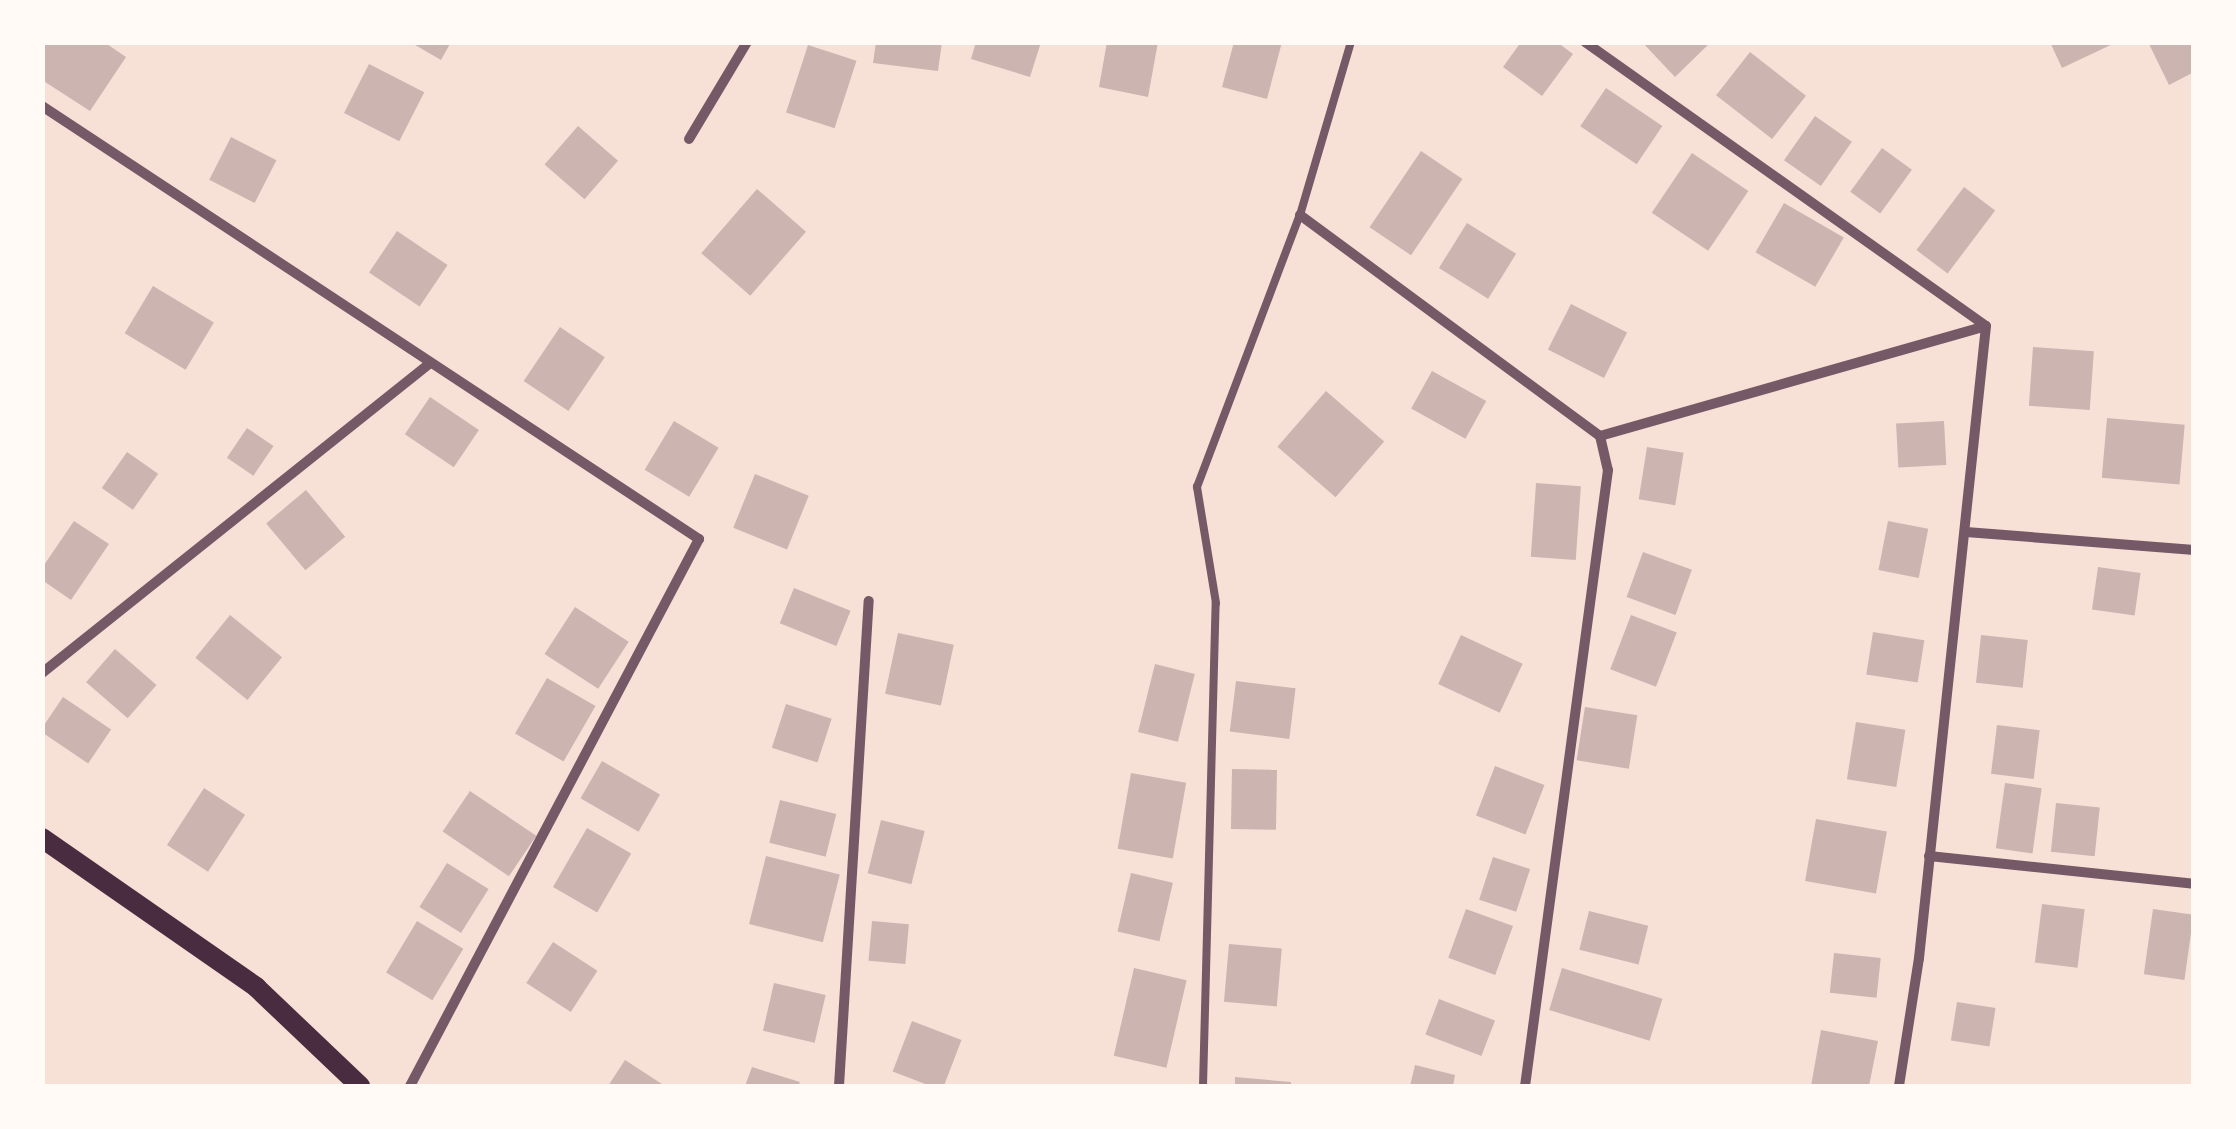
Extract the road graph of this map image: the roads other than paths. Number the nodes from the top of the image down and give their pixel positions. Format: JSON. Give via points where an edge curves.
{"nodes":[{"id":1,"x":747,"y":42,"type":"edge"},
{"id":2,"x":1351,"y":42,"type":"edge"},
{"id":3,"x":1585,"y":42,"type":"edge"},
{"id":4,"x":42,"y":106,"type":"edge"},
{"id":5,"x":689,"y":138,"type":"dead end"},
{"id":6,"x":1300,"y":215,"type":"junction"},
{"id":7,"x":1986,"y":326,"type":"junction"},
{"id":8,"x":430,"y":363,"type":"junction"},
{"id":9,"x":1600,"y":436,"type":"junction"},
{"id":10,"x":1966,"y":532,"type":"junction"},
{"id":11,"x":2194,"y":550,"type":"edge"},
{"id":12,"x":869,"y":602,"type":"dead end"},
{"id":13,"x":42,"y":672,"type":"edge"},
{"id":14,"x":42,"y":838,"type":"edge"},
{"id":15,"x":1930,"y":856,"type":"junction"},
{"id":16,"x":2194,"y":884,"type":"edge"},
{"id":17,"x":360,"y":1086,"type":"edge"},
{"id":18,"x":410,"y":1086,"type":"edge"},
{"id":19,"x":839,"y":1086,"type":"edge"},
{"id":20,"x":1203,"y":1086,"type":"edge"},
{"id":21,"x":1524,"y":1086,"type":"edge"},
{"id":22,"x":1899,"y":1086,"type":"edge"}],
"edges":[{"from":1,"to":5,"type":"street"},
{"from":2,"to":6,"type":"lane"},
{"from":3,"to":7,"type":"street"},
{"from":4,"to":8,"type":"street"},
{"from":6,"to":9,"type":"street"},
{"from":6,"to":20,"type":"lane","via":[[1197,486],[1216,603]]},
{"from":7,"to":9,"type":"street"},
{"from":7,"to":10,"type":"street"},
{"from":8,"to":13,"type":"street"},
{"from":8,"to":18,"type":"street","via":[[699,539]]},
{"from":9,"to":21,"type":"street","via":[[1608,470]]},
{"from":10,"to":11,"type":"street"},
{"from":10,"to":15,"type":"street"},
{"from":12,"to":19,"type":"street"},
{"from":14,"to":17,"type":"main road","via":[[256,986]]},
{"from":15,"to":16,"type":"street"},
{"from":15,"to":22,"type":"street"}]}
